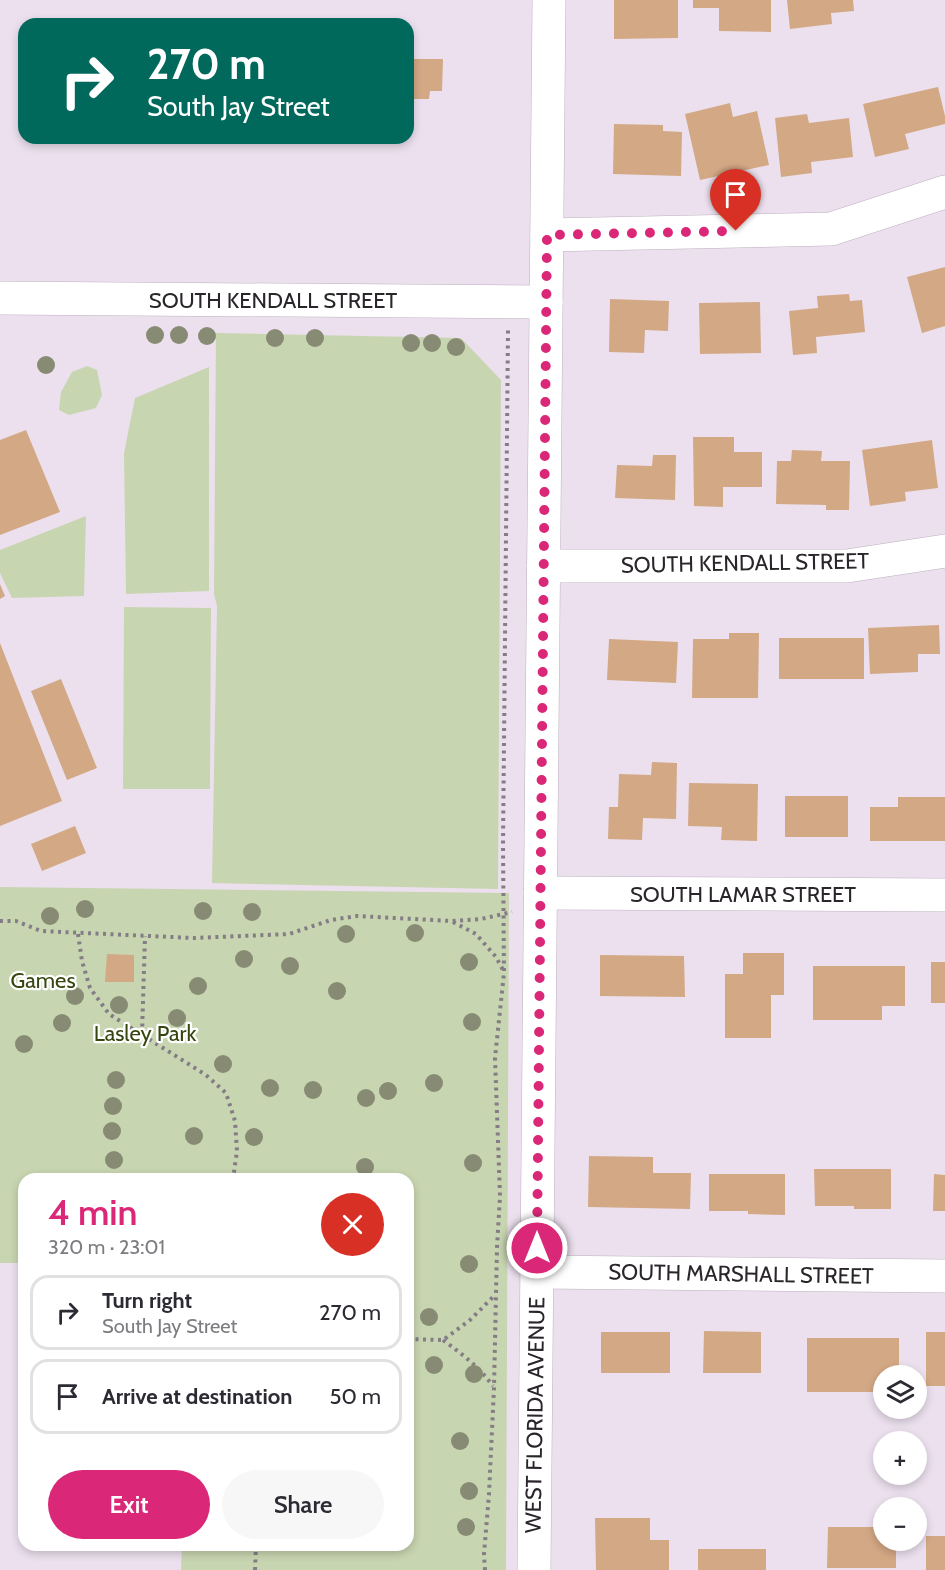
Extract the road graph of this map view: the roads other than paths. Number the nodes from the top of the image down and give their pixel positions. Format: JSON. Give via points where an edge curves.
{"nodes":[{"id":1,"x":549,"y":0,"type":"edge"},
{"id":2,"x":945,"y":192,"type":"edge"},
{"id":3,"x":547,"y":235,"type":"junction"},
{"id":4,"x":0,"y":298,"type":"edge"},
{"id":5,"x":546,"y":302,"type":"junction"},
{"id":6,"x":945,"y":551,"type":"edge"},
{"id":7,"x":543,"y":566,"type":"junction"},
{"id":8,"x":540,"y":893,"type":"junction"},
{"id":9,"x":945,"y":895,"type":"edge"},
{"id":10,"x":537,"y":1272,"type":"junction"},
{"id":11,"x":945,"y":1276,"type":"edge"},
{"id":12,"x":534,"y":1570,"type":"edge"}],
"edges":[{"from":1,"to":3,"type":"street","name":"WEST FLORIDA AVENUE"},
{"from":2,"to":3,"type":"street","via":[[831,229]]},
{"from":3,"to":5,"type":"street","name":"WEST FLORIDA AVENUE"},
{"from":4,"to":5,"type":"street","name":"SOUTH KENDALL STREET"},
{"from":5,"to":7,"type":"street","name":"WEST FLORIDA AVENUE"},
{"from":6,"to":7,"type":"street","name":"SOUTH KENDALL STREET","via":[[847,566]]},
{"from":7,"to":8,"type":"street","name":"WEST FLORIDA AVENUE"},
{"from":8,"to":9,"type":"street","name":"SOUTH LAMAR STREET"},
{"from":8,"to":10,"type":"street","name":"WEST FLORIDA AVENUE"},
{"from":10,"to":11,"type":"street","name":"SOUTH MARSHALL STREET"},
{"from":10,"to":12,"type":"street","name":"WEST FLORIDA AVENUE"}]}
